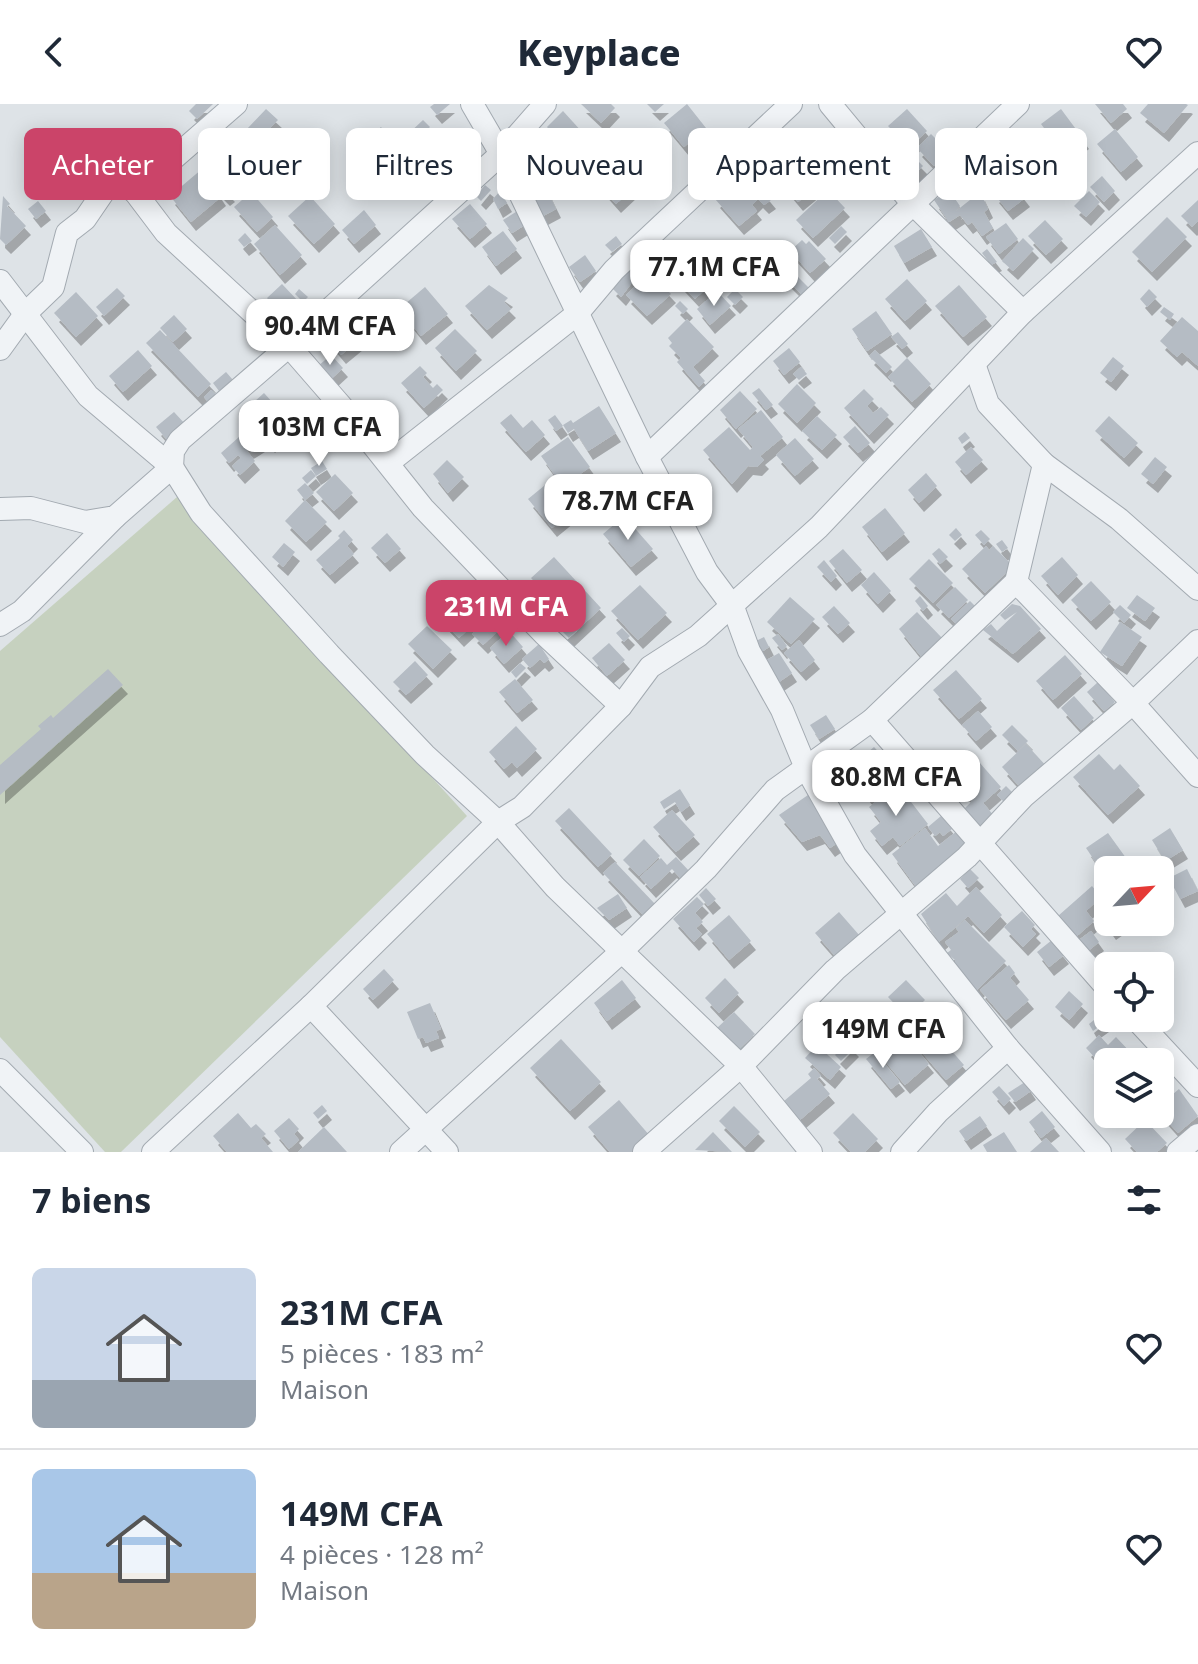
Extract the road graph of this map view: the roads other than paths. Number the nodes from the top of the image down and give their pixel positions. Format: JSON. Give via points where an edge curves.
{"nodes":[{"id":1,"x":236,"y":104,"type":"edge"},
{"id":2,"x":472,"y":104,"type":"edge"},
{"id":3,"x":545,"y":104,"type":"edge"},
{"id":4,"x":791,"y":104,"type":"edge"},
{"id":5,"x":830,"y":104,"type":"edge"},
{"id":6,"x":1018,"y":104,"type":"edge"},
{"id":7,"x":524,"y":128,"type":"edge"},
{"id":8,"x":497,"y":147,"type":"edge"},
{"id":9,"x":182,"y":151,"type":"edge"},
{"id":10,"x":1198,"y":153,"type":"edge"},
{"id":11,"x":497,"y":158,"type":"edge"},
{"id":12,"x":98,"y":200,"type":"edge"},
{"id":13,"x":141,"y":200,"type":"edge"},
{"id":14,"x":523,"y":200,"type":"edge"},
{"id":15,"x":912,"y":203,"type":"junction"},
{"id":16,"x":0,"y":281,"type":"edge"},
{"id":17,"x":1023,"y":312,"type":"junction"},
{"id":18,"x":26,"y":313,"type":"junction"},
{"id":19,"x":577,"y":314,"type":"junction"},
{"id":20,"x":289,"y":346,"type":"junction"},
{"id":21,"x":0,"y":349,"type":"edge"},
{"id":22,"x":974,"y":364,"type":"junction"},
{"id":23,"x":647,"y":457,"type":"junction"},
{"id":24,"x":388,"y":463,"type":"junction"},
{"id":25,"x":1044,"y":464,"type":"junction"},
{"id":26,"x":172,"y":467,"type":"junction"},
{"id":27,"x":0,"y":509,"type":"edge"},
{"id":28,"x":115,"y":517,"type":"junction"},
{"id":29,"x":1016,"y":582,"type":"junction"},
{"id":30,"x":1198,"y":589,"type":"edge"},
{"id":31,"x":733,"y":607,"type":"junction"},
{"id":32,"x":0,"y":625,"type":"edge"},
{"id":33,"x":1198,"y":641,"type":"edge"},
{"id":34,"x":1133,"y":703,"type":"junction"},
{"id":35,"x":621,"y":706,"type":"junction"},
{"id":36,"x":872,"y":720,"type":"junction"},
{"id":37,"x":806,"y":768,"type":"junction"},
{"id":38,"x":1198,"y":776,"type":"edge"},
{"id":39,"x":498,"y":822,"type":"junction"},
{"id":40,"x":980,"y":840,"type":"junction"},
{"id":41,"x":902,"y":914,"type":"junction"},
{"id":42,"x":621,"y":952,"type":"junction"},
{"id":43,"x":1094,"y":973,"type":"edge"},
{"id":44,"x":311,"y":1006,"type":"junction"},
{"id":45,"x":1148,"y":1032,"type":"edge"},
{"id":46,"x":1008,"y":1048,"type":"junction"},
{"id":47,"x":741,"y":1066,"type":"junction"},
{"id":48,"x":0,"y":1070,"type":"edge"},
{"id":49,"x":1198,"y":1086,"type":"edge"},
{"id":50,"x":424,"y":1128,"type":"junction"},
{"id":51,"x":1198,"y":1135,"type":"edge"},
{"id":52,"x":82,"y":1152,"type":"edge"},
{"id":53,"x":153,"y":1152,"type":"edge"},
{"id":54,"x":401,"y":1152,"type":"edge"},
{"id":55,"x":447,"y":1152,"type":"edge"},
{"id":56,"x":644,"y":1152,"type":"edge"},
{"id":57,"x":811,"y":1152,"type":"edge"},
{"id":58,"x":902,"y":1152,"type":"edge"},
{"id":59,"x":1100,"y":1152,"type":"edge"},
{"id":60,"x":1178,"y":1152,"type":"edge"}],
"edges":[{"from":1,"to":9,"type":"street"},
{"from":2,"to":8,"type":"street"},
{"from":3,"to":7,"type":"street"},
{"from":4,"to":19,"type":"street","via":[[614,270]]},
{"from":5,"to":15,"type":"street"},
{"from":6,"to":15,"type":"street"},
{"from":10,"to":17,"type":"street"},
{"from":11,"to":20,"type":"street"},
{"from":12,"to":18,"type":"street","via":[[67,233],[53,287]]},
{"from":13,"to":20,"type":"street","via":[[166,233]]},
{"from":14,"to":19,"type":"street"},
{"from":15,"to":17,"type":"street"},
{"from":15,"to":23,"type":"street"},
{"from":16,"to":18,"type":"street"},
{"from":17,"to":22,"type":"street"},
{"from":18,"to":21,"type":"street"},
{"from":18,"to":26,"type":"street","via":[[88,396]]},
{"from":19,"to":23,"type":"street"},
{"from":19,"to":24,"type":"street"},
{"from":20,"to":24,"type":"street"},
{"from":20,"to":26,"type":"street","via":[[180,440]]},
{"from":22,"to":25,"type":"street","via":[[988,404]]},
{"from":22,"to":31,"type":"street","via":[[819,527]]},
{"from":23,"to":31,"type":"street","via":[[707,572]]},
{"from":24,"to":35,"type":"street","via":[[423,508]]},
{"from":25,"to":29,"type":"street"},
{"from":25,"to":30,"type":"street","via":[[1119,519]]},
{"from":26,"to":28,"type":"street"},
{"from":26,"to":39,"type":"street","via":[[201,513],[329,654]]},
{"from":27,"to":28,"type":"street","via":[[31,508],[85,522]]},
{"from":28,"to":32,"type":"street","via":[[22,611]]},
{"from":29,"to":34,"type":"street"},
{"from":29,"to":36,"type":"street"},
{"from":31,"to":35,"type":"street","via":[[650,667]]},
{"from":31,"to":37,"type":"street"},
{"from":33,"to":34,"type":"street"},
{"from":34,"to":38,"type":"street"},
{"from":34,"to":40,"type":"street"},
{"from":35,"to":39,"type":"street","via":[[522,807]]},
{"from":36,"to":37,"type":"street"},
{"from":36,"to":40,"type":"street"},
{"from":37,"to":41,"type":"street","via":[[855,855]]},
{"from":37,"to":42,"type":"street","via":[[775,790],[706,869]]},
{"from":39,"to":42,"type":"street"},
{"from":39,"to":44,"type":"street"},
{"from":40,"to":41,"type":"street"},
{"from":40,"to":43,"type":"street"},
{"from":41,"to":46,"type":"street"},
{"from":41,"to":47,"type":"street","via":[[835,970]]},
{"from":42,"to":47,"type":"street"},
{"from":42,"to":50,"type":"street"},
{"from":44,"to":50,"type":"street"},
{"from":44,"to":53,"type":"street"},
{"from":45,"to":49,"type":"street"},
{"from":46,"to":58,"type":"street"},
{"from":46,"to":59,"type":"street"},
{"from":47,"to":56,"type":"street"},
{"from":47,"to":57,"type":"street"},
{"from":48,"to":52,"type":"street"},
{"from":50,"to":54,"type":"street"},
{"from":50,"to":55,"type":"street"},
{"from":51,"to":60,"type":"street"}]}
